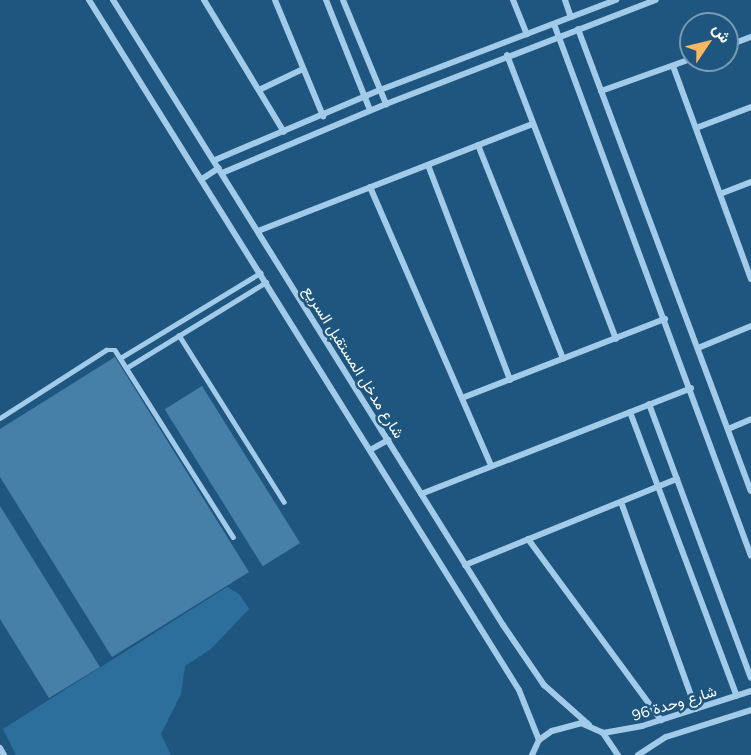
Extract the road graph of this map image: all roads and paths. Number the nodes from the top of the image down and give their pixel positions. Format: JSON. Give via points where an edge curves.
{"nodes":[{"id":1,"x":89,"y":0,"type":"edge"},
{"id":2,"x":113,"y":0,"type":"edge"},
{"id":3,"x":204,"y":0,"type":"edge"},
{"id":4,"x":275,"y":0,"type":"edge"},
{"id":5,"x":326,"y":0,"type":"edge"},
{"id":6,"x":343,"y":0,"type":"edge"},
{"id":7,"x":513,"y":0,"type":"edge"},
{"id":8,"x":565,"y":0,"type":"edge"},
{"id":9,"x":656,"y":0,"type":"edge"},
{"id":10,"x":612,"y":1,"type":"edge"},
{"id":11,"x":572,"y":17,"type":"junction"},
{"id":12,"x":554,"y":24,"type":"junction"},
{"id":13,"x":578,"y":29,"type":"junction"},
{"id":14,"x":526,"y":34,"type":"junction"},
{"id":15,"x":559,"y":36,"type":"junction"},
{"id":16,"x":507,"y":55,"type":"junction"},
{"id":17,"x":679,"y":64,"type":"edge"},
{"id":18,"x":673,"y":66,"type":"junction"},
{"id":19,"x":303,"y":69,"type":"junction"},
{"id":20,"x":259,"y":90,"type":"junction"},
{"id":21,"x":380,"y":90,"type":"junction"},
{"id":22,"x":602,"y":91,"type":"junction"},
{"id":23,"x":364,"y":97,"type":"junction"},
{"id":24,"x":386,"y":104,"type":"junction"},
{"id":25,"x":751,"y":107,"type":"edge"},
{"id":26,"x":370,"y":110,"type":"junction"},
{"id":27,"x":323,"y":116,"type":"junction"},
{"id":28,"x":533,"y":124,"type":"junction"},
{"id":29,"x":696,"y":128,"type":"junction"},
{"id":30,"x":284,"y":132,"type":"junction"},
{"id":31,"x":478,"y":145,"type":"junction"},
{"id":32,"x":215,"y":160,"type":"junction"},
{"id":33,"x":428,"y":165,"type":"junction"},
{"id":34,"x":221,"y":170,"type":"junction"},
{"id":35,"x":202,"y":179,"type":"junction"},
{"id":36,"x":751,"y":182,"type":"edge"},
{"id":37,"x":370,"y":187,"type":"junction"},
{"id":38,"x":720,"y":194,"type":"junction"},
{"id":39,"x":258,"y":231,"type":"junction"},
{"id":40,"x":751,"y":250,"type":"edge"},
{"id":41,"x":742,"y":254,"type":"junction"},
{"id":42,"x":260,"y":273,"type":"junction"},
{"id":43,"x":751,"y":279,"type":"edge"},
{"id":44,"x":266,"y":282,"type":"junction"},
{"id":45,"x":665,"y":320,"type":"junction"},
{"id":46,"x":751,"y":326,"type":"edge"},
{"id":47,"x":180,"y":335,"type":"junction"},
{"id":48,"x":616,"y":339,"type":"junction"},
{"id":49,"x":698,"y":348,"type":"junction"},
{"id":50,"x":122,"y":357,"type":"junction"},
{"id":51,"x":563,"y":359,"type":"junction"},
{"id":52,"x":128,"y":367,"type":"junction"},
{"id":53,"x":510,"y":380,"type":"junction"},
{"id":54,"x":691,"y":388,"type":"junction"},
{"id":55,"x":462,"y":398,"type":"junction"},
{"id":56,"x":649,"y":404,"type":"junction"},
{"id":57,"x":630,"y":412,"type":"junction"},
{"id":58,"x":0,"y":418,"type":"edge"},
{"id":59,"x":751,"y":419,"type":"edge"},
{"id":60,"x":728,"y":429,"type":"junction"},
{"id":61,"x":388,"y":440,"type":"junction"},
{"id":62,"x":370,"y":450,"type":"junction"},
{"id":63,"x":491,"y":465,"type":"junction"},
{"id":64,"x":677,"y":479,"type":"junction"},
{"id":65,"x":658,"y":487,"type":"junction"},
{"id":66,"x":751,"y":491,"type":"edge"},
{"id":67,"x":421,"y":494,"type":"junction"},
{"id":68,"x":284,"y":502,"type":"dead end"},
{"id":69,"x":621,"y":502,"type":"junction"},
{"id":70,"x":233,"y":537,"type":"dead end"},
{"id":71,"x":528,"y":539,"type":"junction"},
{"id":72,"x":751,"y":556,"type":"edge"},
{"id":73,"x":465,"y":565,"type":"junction"},
{"id":74,"x":751,"y":678,"type":"edge"},
{"id":75,"x":751,"y":691,"type":"edge"},
{"id":76,"x":737,"y":696,"type":"junction"},
{"id":77,"x":696,"y":708,"type":"junction"},
{"id":78,"x":751,"y":710,"type":"edge"},
{"id":79,"x":661,"y":720,"type":"junction"},
{"id":80,"x":589,"y":725,"type":"junction"},
{"id":81,"x":603,"y":733,"type":"junction"},
{"id":82,"x":539,"y":740,"type":"junction"},
{"id":83,"x":0,"y":748,"type":"edge"},
{"id":84,"x":531,"y":754,"type":"edge"},
{"id":85,"x":4,"y":755,"type":"edge"},
{"id":86,"x":618,"y":755,"type":"edge"},
{"id":87,"x":638,"y":755,"type":"edge"}],
"edges":[{"from":1,"to":35,"type":"street"},
{"from":2,"to":32,"type":"street","name":"شارع مدخل المستقبل السريع"},
{"from":3,"to":20,"type":"street"},
{"from":4,"to":19,"type":"street"},
{"from":5,"to":23,"type":"street"},
{"from":6,"to":21,"type":"street"},
{"from":7,"to":14,"type":"street"},
{"from":8,"to":11,"type":"street"},
{"from":9,"to":13,"type":"street"},
{"from":10,"to":11,"type":"street"},
{"from":11,"to":12,"type":"street"},
{"from":12,"to":14,"type":"street"},
{"from":12,"to":15,"type":"street"},
{"from":13,"to":15,"type":"street"},
{"from":13,"to":22,"type":"street"},
{"from":14,"to":21,"type":"street"},
{"from":15,"to":16,"type":"street"},
{"from":15,"to":45,"type":"street"},
{"from":16,"to":24,"type":"street"},
{"from":16,"to":28,"type":"street"},
{"from":17,"to":18,"type":"street"},
{"from":18,"to":22,"type":"street"},
{"from":18,"to":29,"type":"street"},
{"from":19,"to":20,"type":"street"},
{"from":19,"to":27,"type":"street"},
{"from":20,"to":30,"type":"street"},
{"from":21,"to":23,"type":"street"},
{"from":21,"to":24,"type":"street"},
{"from":22,"to":49,"type":"street"},
{"from":23,"to":26,"type":"street"},
{"from":23,"to":27,"type":"street"},
{"from":24,"to":26,"type":"street"},
{"from":25,"to":29,"type":"street"},
{"from":26,"to":34,"type":"street"},
{"from":27,"to":30,"type":"street"},
{"from":28,"to":31,"type":"street"},
{"from":28,"to":48,"type":"street"},
{"from":29,"to":38,"type":"street"},
{"from":30,"to":32,"type":"street"},
{"from":31,"to":33,"type":"street"},
{"from":31,"to":51,"type":"street"},
{"from":32,"to":34,"type":"street","name":"شارع مدخل المستقبل السريع"},
{"from":33,"to":37,"type":"street"},
{"from":33,"to":53,"type":"street"},
{"from":34,"to":35,"type":"street"},
{"from":34,"to":39,"type":"street","name":"شارع مدخل المستقبل السريع"},
{"from":35,"to":42,"type":"street"},
{"from":36,"to":38,"type":"street"},
{"from":37,"to":39,"type":"street"},
{"from":37,"to":55,"type":"street"},
{"from":38,"to":41,"type":"street"},
{"from":39,"to":61,"type":"street","name":"شارع مدخل المستقبل السريع"},
{"from":40,"to":41,"type":"street"},
{"from":41,"to":43,"type":"street"},
{"from":42,"to":44,"type":"street"},
{"from":42,"to":50,"type":"lane"},
{"from":44,"to":47,"type":"lane"},
{"from":44,"to":62,"type":"street"},
{"from":45,"to":48,"type":"street"},
{"from":45,"to":54,"type":"street"},
{"from":46,"to":49,"type":"street"},
{"from":47,"to":52,"type":"lane"},
{"from":47,"to":68,"type":"lane"},
{"from":48,"to":51,"type":"street"},
{"from":49,"to":60,"type":"street"},
{"from":50,"to":52,"type":"lane"},
{"from":50,"to":58,"type":"lane","via":[[116,350],[106,350]]},
{"from":51,"to":53,"type":"street"},
{"from":52,"to":70,"type":"lane"},
{"from":53,"to":55,"type":"street"},
{"from":54,"to":56,"type":"street"},
{"from":54,"to":72,"type":"street"},
{"from":55,"to":63,"type":"street"},
{"from":56,"to":57,"type":"street"},
{"from":56,"to":64,"type":"street"},
{"from":57,"to":63,"type":"street"},
{"from":57,"to":65,"type":"street"},
{"from":59,"to":60,"type":"street"},
{"from":60,"to":66,"type":"street"},
{"from":61,"to":62,"type":"street"},
{"from":61,"to":67,"type":"street","name":"شارع مدخل المستقبل السريع"},
{"from":62,"to":82,"type":"street","via":[[519,690]]},
{"from":63,"to":67,"type":"street"},
{"from":64,"to":65,"type":"street"},
{"from":64,"to":74,"type":"street"},
{"from":65,"to":69,"type":"street"},
{"from":65,"to":76,"type":"street"},
{"from":67,"to":73,"type":"street","name":"شارع مدخل المستقبل السريع"},
{"from":69,"to":71,"type":"street"},
{"from":69,"to":77,"type":"street"},
{"from":71,"to":73,"type":"street"},
{"from":71,"to":79,"type":"street"},
{"from":73,"to":80,"type":"street","name":"شارع مدخل المستقبل السريع","via":[[544,685]]},
{"from":75,"to":76,"type":"street","name":"شارع وحدة 96"},
{"from":76,"to":77,"type":"street","name":"شارع وحدة 96"},
{"from":77,"to":79,"type":"street","name":"شارع وحدة 96"},
{"from":78,"to":87,"type":"street","name":"شارع وحدة 96","via":[[666,737]]},
{"from":79,"to":81,"type":"street","name":"شارع وحدة 96"},
{"from":80,"to":81,"type":"street","name":"شارع مدخل المستقبل السريع"},
{"from":80,"to":82,"type":"street","via":[[566,725]]},
{"from":81,"to":86,"type":"street"},
{"from":82,"to":84,"type":"street"},
{"from":83,"to":85,"type":"street"}]}
